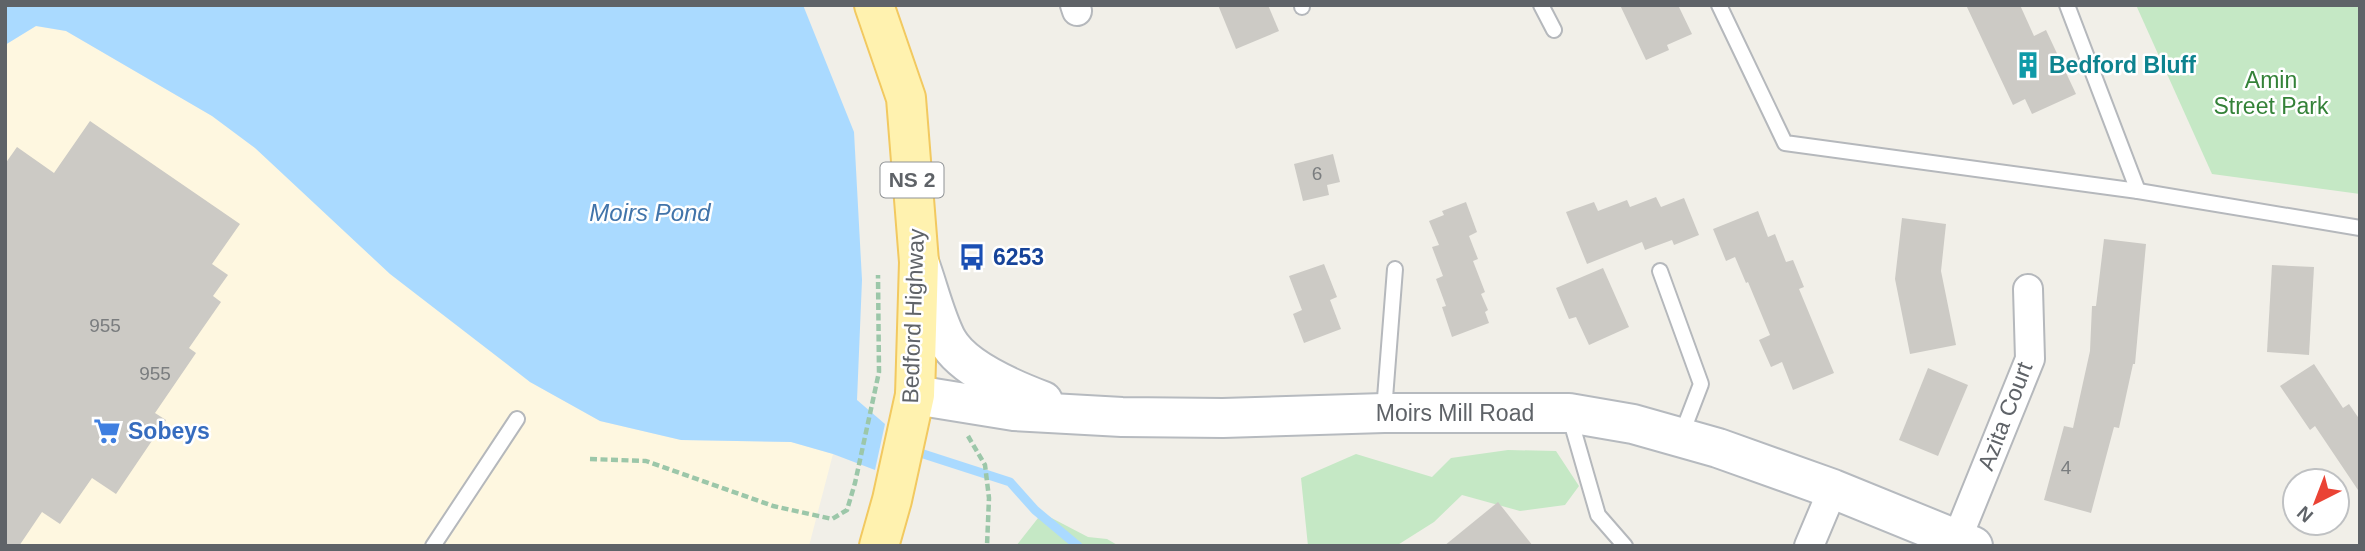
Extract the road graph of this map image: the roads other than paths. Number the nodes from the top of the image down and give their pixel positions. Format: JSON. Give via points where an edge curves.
{"nodes":[{"id":1,"x":874,"y":5,"type":"edge"},
{"id":2,"x":1541,"y":5,"type":"edge"},
{"id":3,"x":1718,"y":5,"type":"edge"},
{"id":4,"x":2067,"y":5,"type":"edge"},
{"id":5,"x":1555,"y":30,"type":"dead end"},
{"id":6,"x":2138,"y":191,"type":"junction"},
{"id":7,"x":2360,"y":228,"type":"edge"},
{"id":8,"x":919,"y":262,"type":"junction"},
{"id":9,"x":1395,"y":269,"type":"dead end"},
{"id":10,"x":1660,"y":271,"type":"dead end"},
{"id":11,"x":2028,"y":289,"type":"dead end"},
{"id":12,"x":911,"y":411,"type":"junction"},
{"id":13,"x":1384,"y":413,"type":"junction"},
{"id":14,"x":1569,"y":413,"type":"junction"},
{"id":15,"x":1082,"y":415,"type":"junction"},
{"id":16,"x":517,"y":419,"type":"dead end"},
{"id":17,"x":1681,"y":438,"type":"junction"},
{"id":18,"x":1833,"y":489,"type":"junction"},
{"id":19,"x":881,"y":531,"type":"edge"},
{"id":20,"x":1965,"y":542,"type":"edge"},
{"id":21,"x":433,"y":546,"type":"edge"},
{"id":22,"x":1625,"y":546,"type":"edge"},
{"id":23,"x":1810,"y":546,"type":"edge"}],
"edges":[{"from":1,"to":8,"type":"main road","name":"Bedford Highway","number":"NS 2","via":[[906,98]]},
{"from":2,"to":5,"type":"lane"},
{"from":3,"to":6,"type":"lane","via":[[1785,143]]},
{"from":4,"to":6,"type":"lane"},
{"from":6,"to":7,"type":"lane"},
{"from":8,"to":12,"type":"main road","name":"Bedford Highway","number":"NS 2"},
{"from":8,"to":15,"type":"street","via":[[948,342],[974,368],[1011,389]]},
{"from":9,"to":13,"type":"lane"},
{"from":10,"to":17,"type":"lane","via":[[1701,384]]},
{"from":11,"to":20,"type":"street","name":"Azita Court","via":[[2030,359]]},
{"from":12,"to":15,"type":"street","name":"Moirs Mill Road"},
{"from":12,"to":19,"type":"main road","name":"Bedford Highway","number":"NS 2"},
{"from":13,"to":14,"type":"street","name":"Moirs Mill Road"},
{"from":13,"to":15,"type":"street","name":"Moirs Mill Road","via":[[1223,418]]},
{"from":14,"to":17,"type":"street","name":"Moirs Mill Road"},
{"from":14,"to":22,"type":"lane","via":[[1598,515]]},
{"from":16,"to":21,"type":"lane"},
{"from":17,"to":18,"type":"street","name":"Moirs Mill Road"},
{"from":18,"to":20,"type":"street","name":"Moirs Mill Road"},
{"from":18,"to":23,"type":"street"}]}
